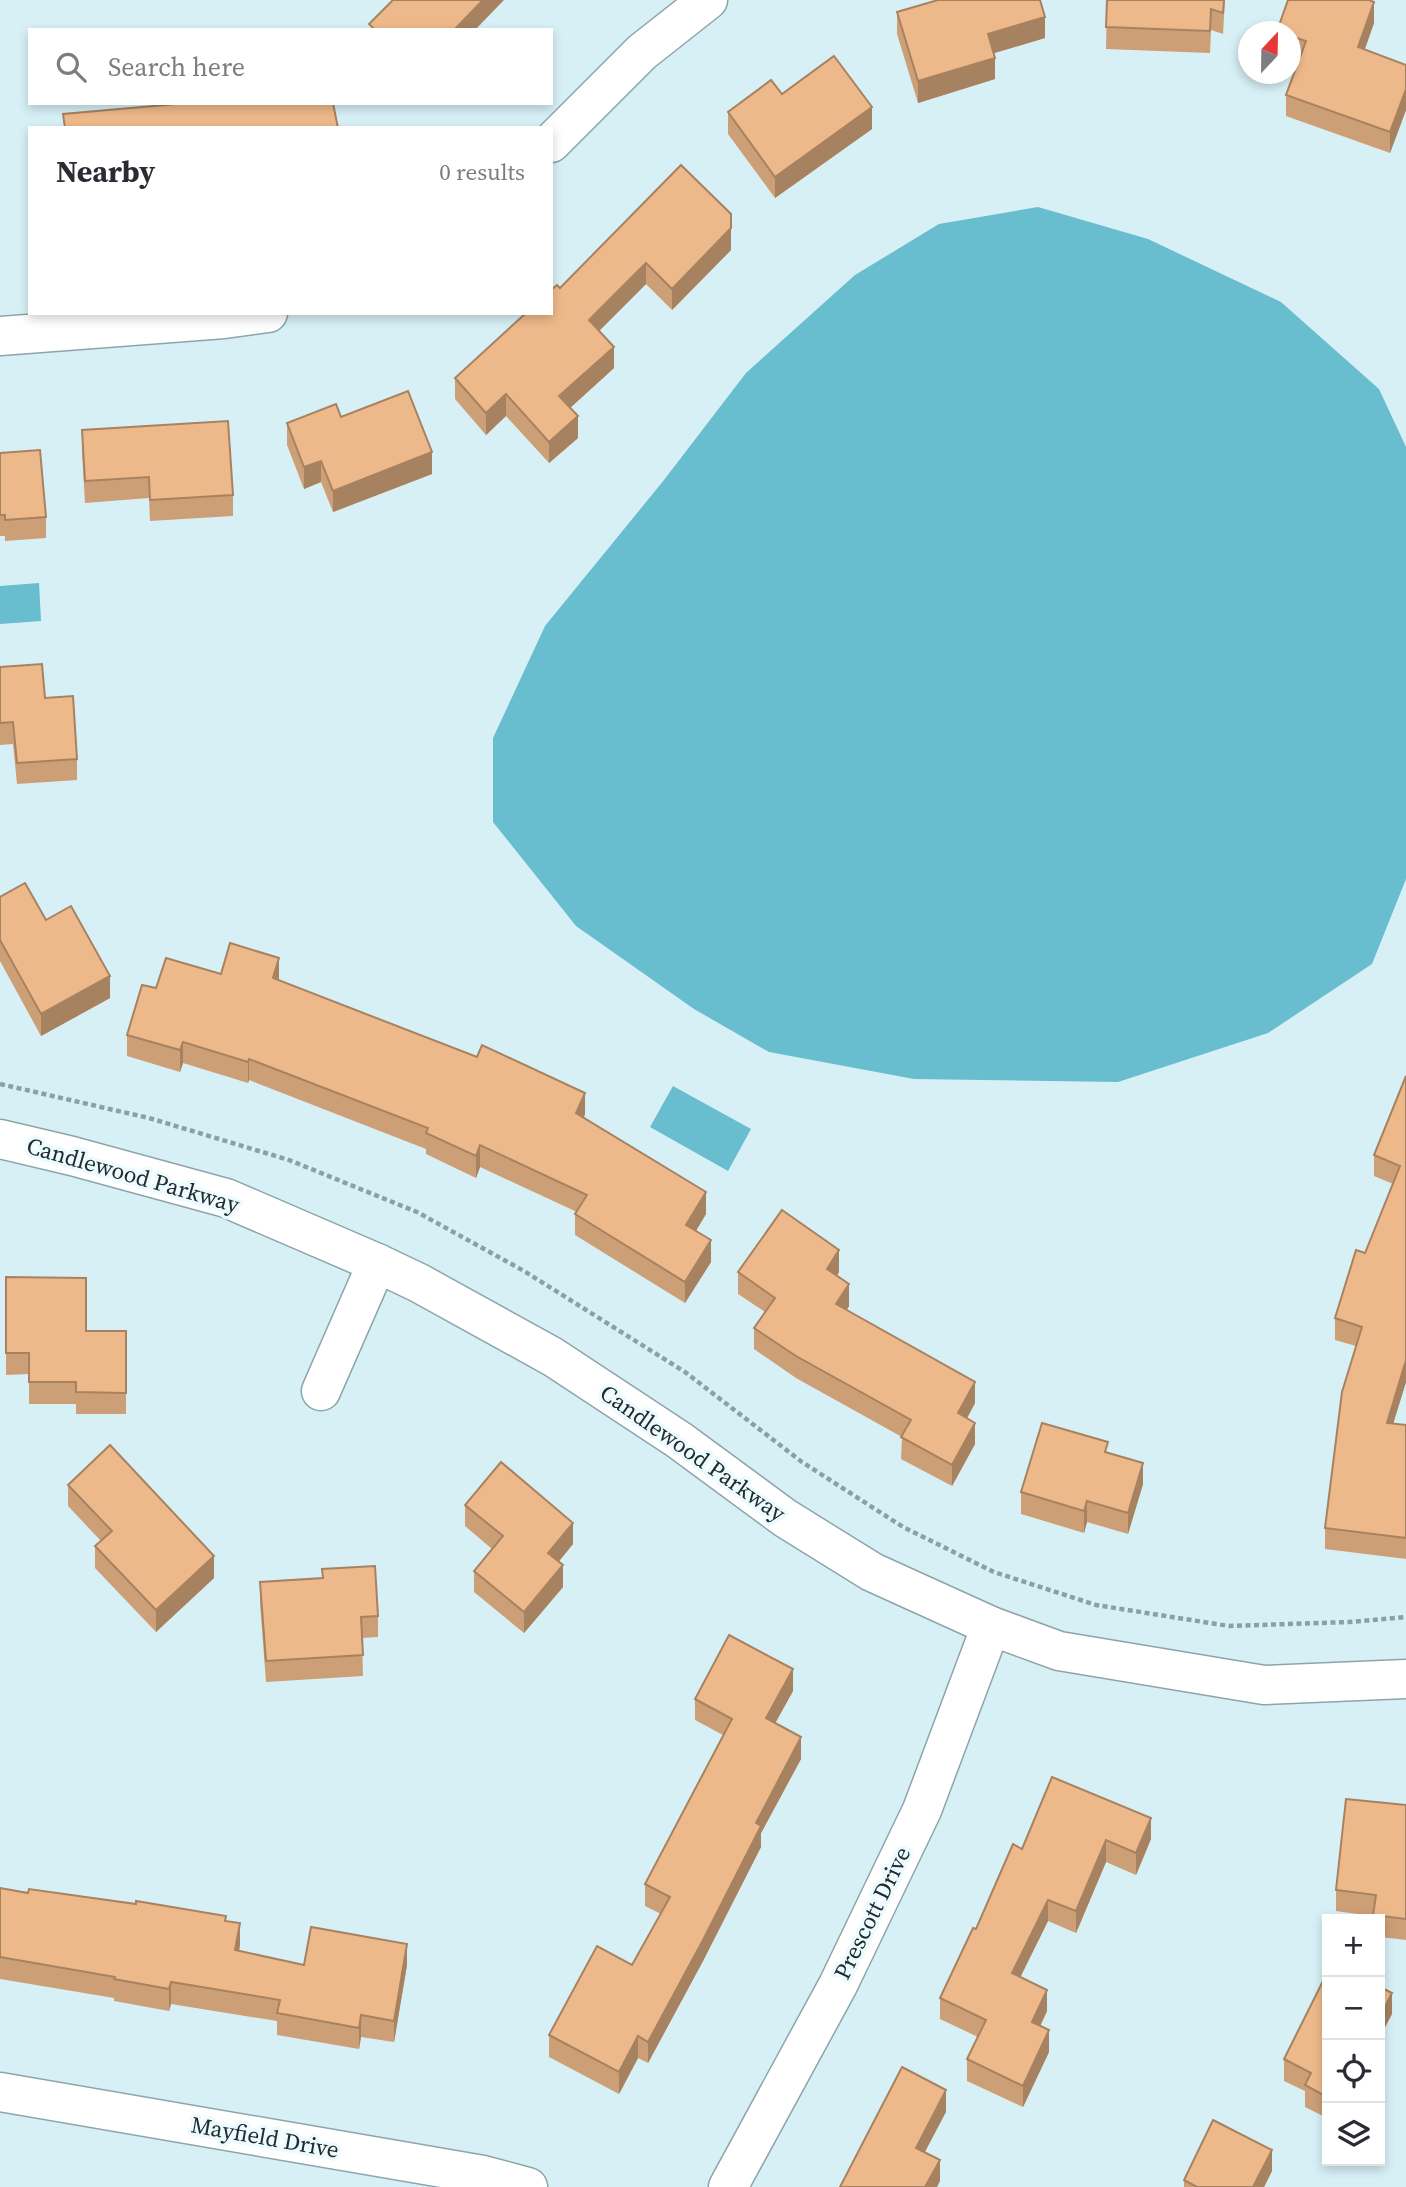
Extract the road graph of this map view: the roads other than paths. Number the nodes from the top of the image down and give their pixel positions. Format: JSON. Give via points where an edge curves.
{"nodes":[{"id":1,"x":708,"y":0,"type":"edge"},
{"id":2,"x":553,"y":141,"type":"edge"},
{"id":3,"x":253,"y":315,"type":"edge"},
{"id":4,"x":0,"y":336,"type":"edge"},
{"id":5,"x":0,"y":1139,"type":"edge"},
{"id":6,"x":377,"y":1263,"type":"junction"},
{"id":7,"x":321,"y":1391,"type":"dead end"},
{"id":8,"x":992,"y":1626,"type":"junction"},
{"id":9,"x":1406,"y":1679,"type":"edge"},
{"id":10,"x":0,"y":2092,"type":"edge"},
{"id":11,"x":528,"y":2187,"type":"edge"},
{"id":12,"x":728,"y":2187,"type":"edge"}],
"edges":[{"from":1,"to":2,"type":"street","via":[[642,52]]},
{"from":3,"to":4,"type":"street"},
{"from":5,"to":6,"type":"street","name":"Candlewood Parkway","via":[[226,1198]]},
{"from":6,"to":7,"type":"street"},
{"from":6,"to":8,"type":"street","name":"Candlewood Parkway","via":[[553,1357],[679,1440],[785,1518],[872,1572]]},
{"from":8,"to":9,"type":"street","name":"Candlewood Parkway","via":[[1059,1651],[1264,1685]]},
{"from":8,"to":12,"type":"street","name":"Prescott Drive","via":[[922,1810],[838,1985]]},
{"from":10,"to":11,"type":"street","name":"Mayfield Drive","via":[[483,2175]]}]}
